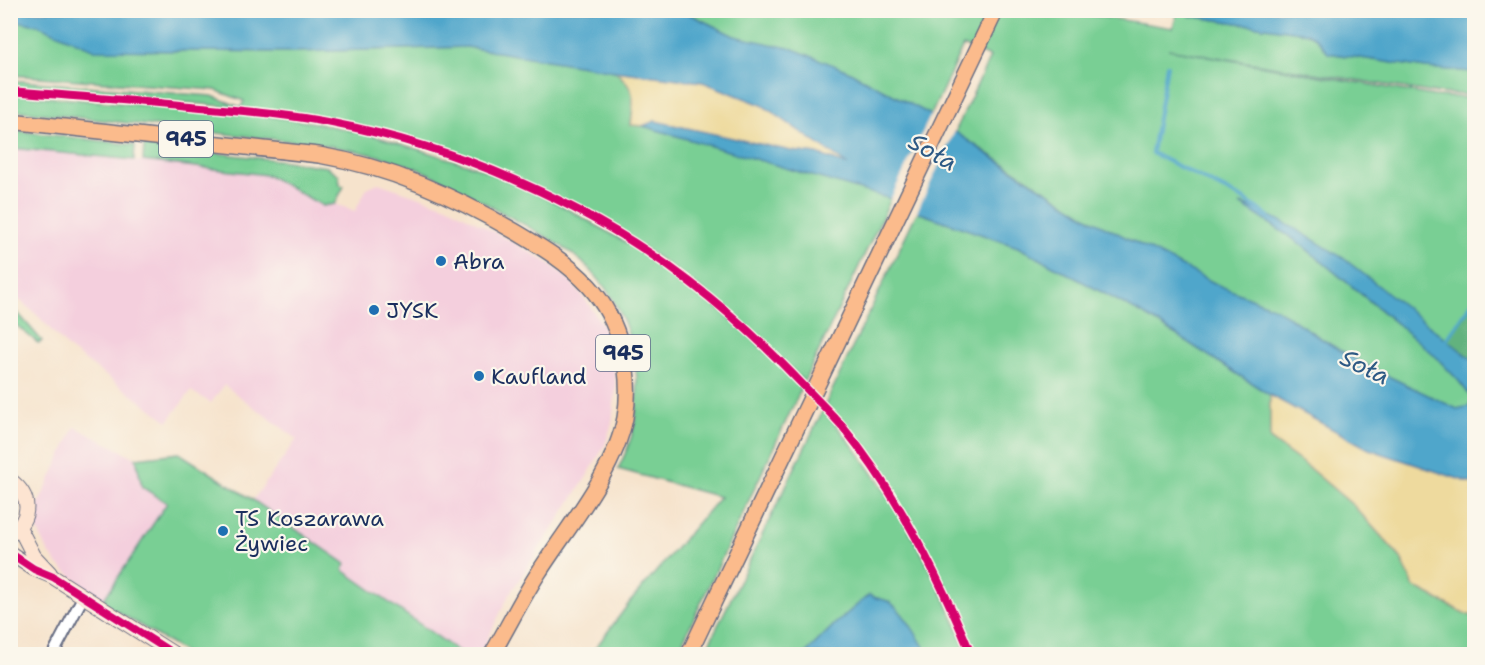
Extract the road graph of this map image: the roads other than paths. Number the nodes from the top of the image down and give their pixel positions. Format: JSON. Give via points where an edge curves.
{"nodes":[{"id":1,"x":996,"y":10,"type":"edge"},
{"id":2,"x":10,"y":121,"type":"edge"},
{"id":3,"x":10,"y":480,"type":"edge"},
{"id":4,"x":15,"y":531,"type":"edge"},
{"id":5,"x":10,"y":553,"type":"edge"},
{"id":6,"x":53,"y":577,"type":"junction"},
{"id":7,"x":83,"y":597,"type":"junction"},
{"id":8,"x":53,"y":654,"type":"edge"},
{"id":9,"x":174,"y":654,"type":"edge"},
{"id":10,"x":492,"y":654,"type":"edge"},
{"id":11,"x":689,"y":654,"type":"edge"}],
"edges":[{"from":1,"to":11,"type":"main road"},
{"from":2,"to":10,"type":"main road","number":"945","via":[[307,153],[362,164],[409,179],[493,219],[555,255],[590,287],[607,310],[624,358],[625,417],[607,467],[538,573]]},
{"from":3,"to":4,"type":"street","via":[[27,500],[27,510]]},
{"from":4,"to":6,"type":"street"},
{"from":5,"to":6,"type":"street"},
{"from":6,"to":7,"type":"street"},
{"from":7,"to":8,"type":"street"},
{"from":7,"to":9,"type":"street"}]}
